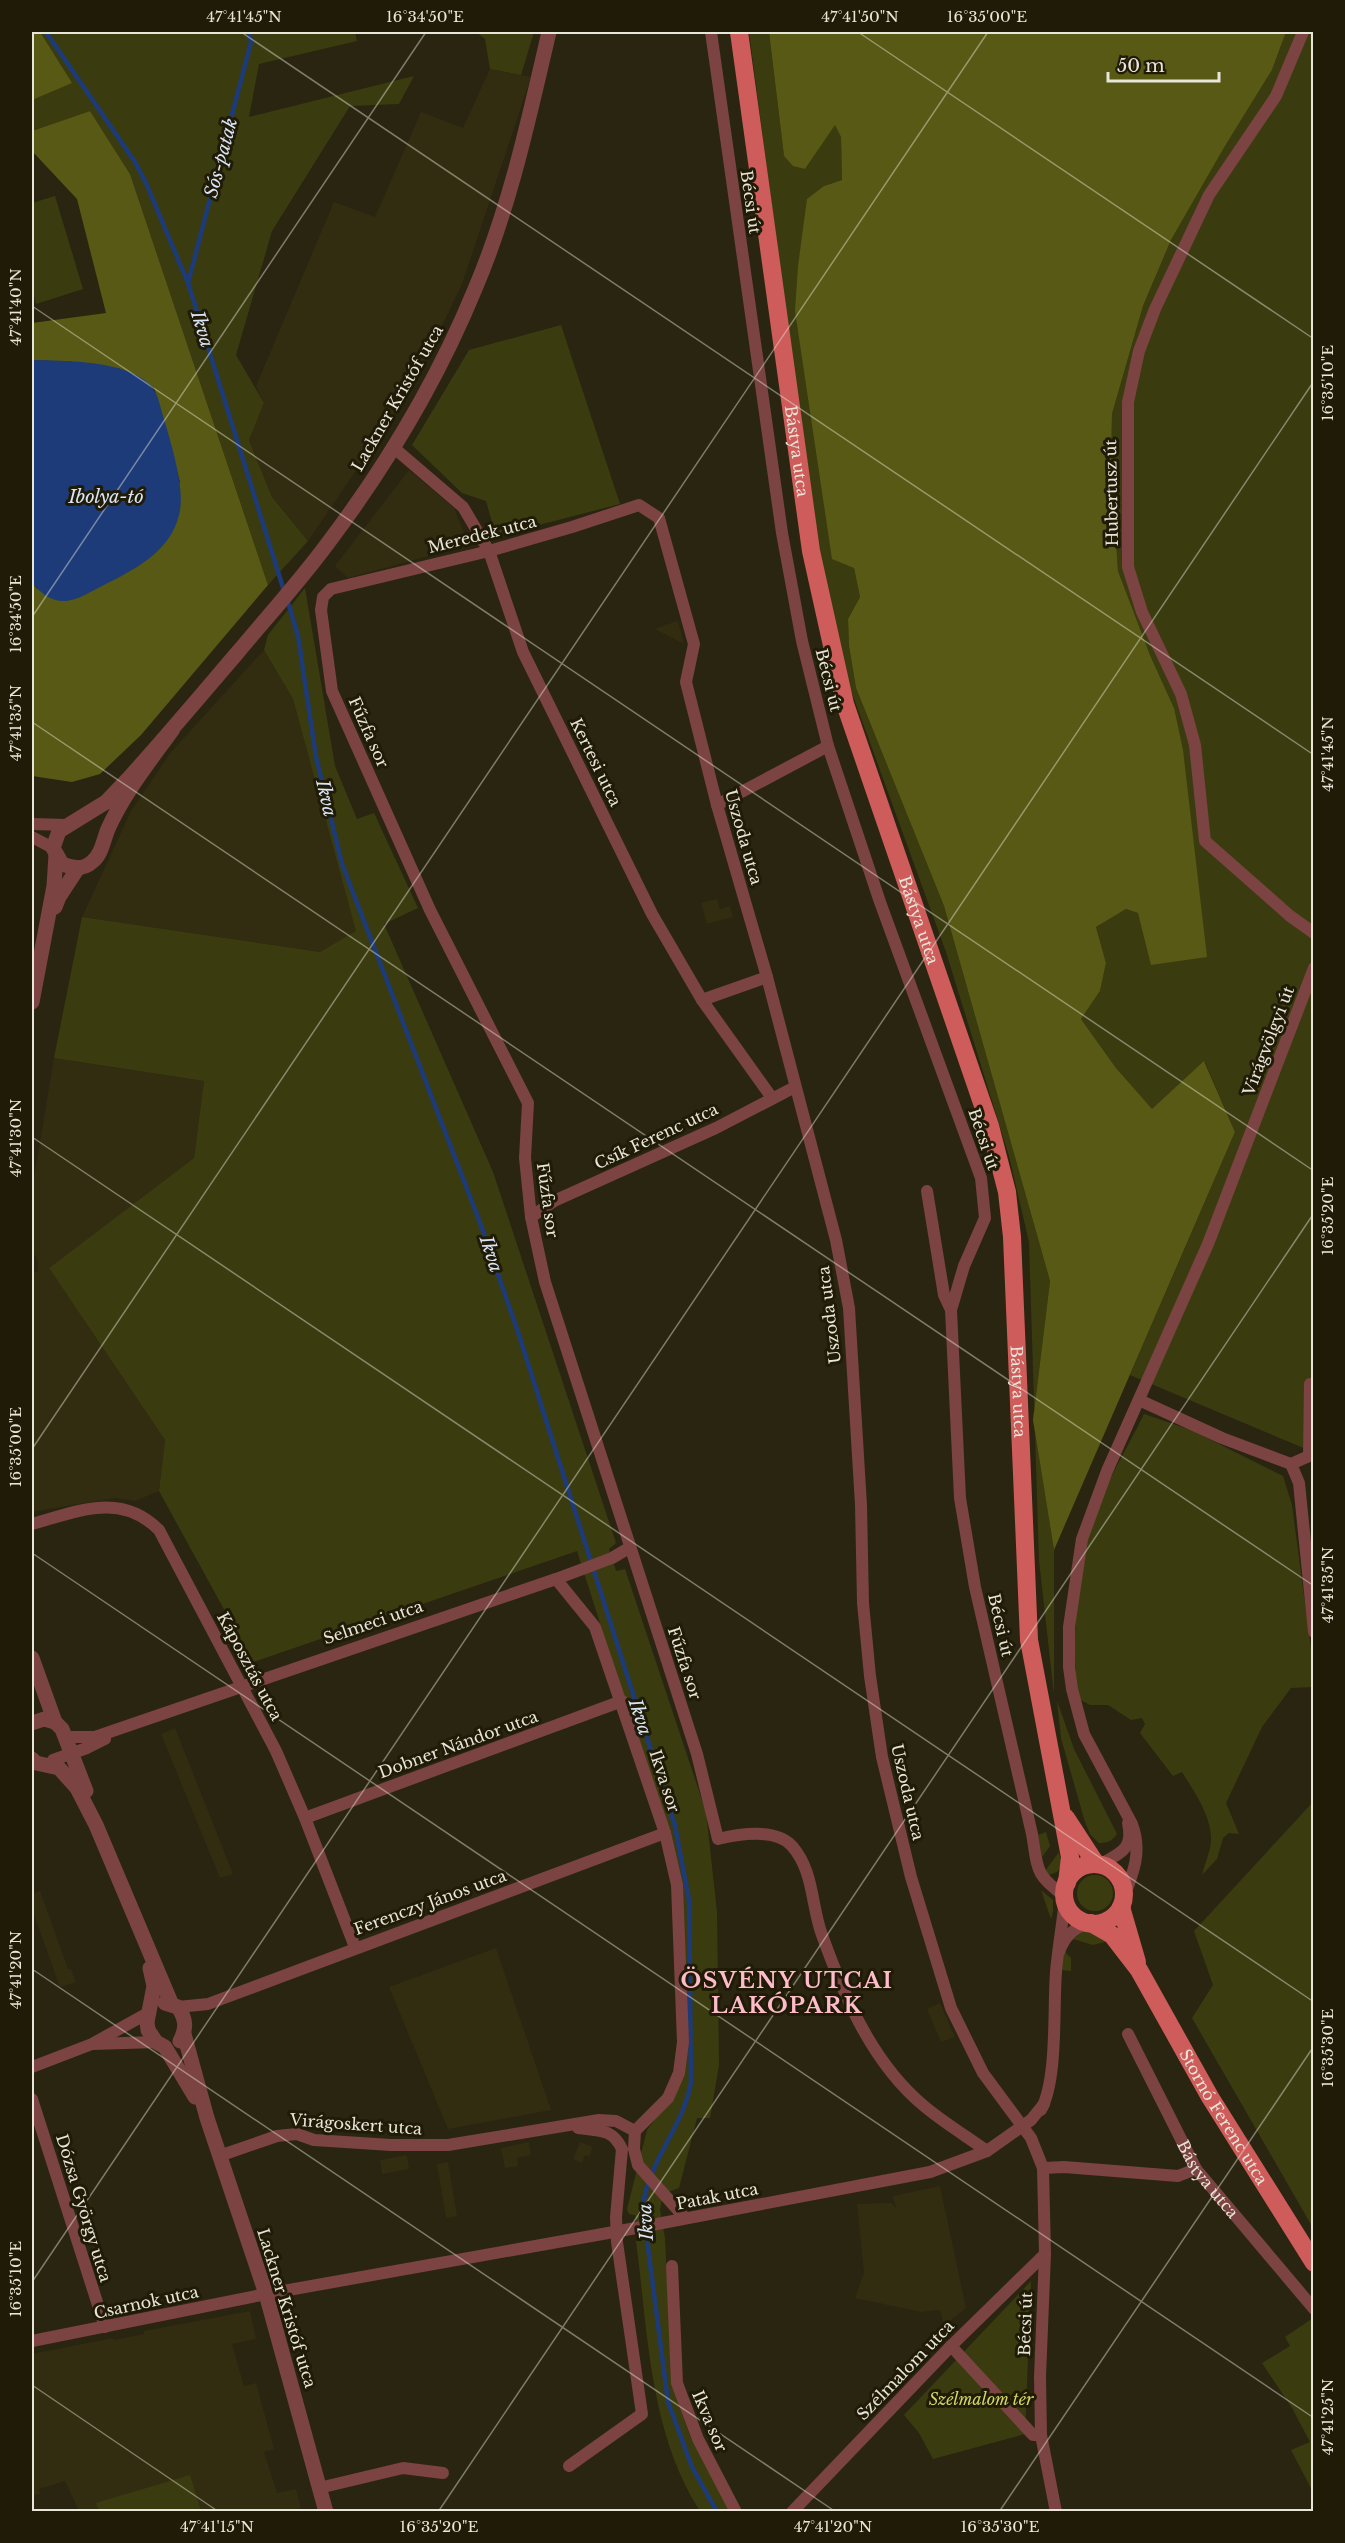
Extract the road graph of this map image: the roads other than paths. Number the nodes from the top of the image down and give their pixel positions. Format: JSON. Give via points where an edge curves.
{"nodes":[{"id":1,"x":549,"y":32,"type":"edge"},
{"id":2,"x":711,"y":32,"type":"edge"},
{"id":3,"x":739,"y":32,"type":"edge"},
{"id":4,"x":1303,"y":32,"type":"edge"},
{"id":5,"x":393,"y":447,"type":"junction"},
{"id":6,"x":639,"y":505,"type":"joint"},
{"id":7,"x":489,"y":551,"type":"junction"},
{"id":8,"x":331,"y":589,"type":"joint"},
{"id":9,"x":173,"y":729,"type":"junction"},
{"id":10,"x":828,"y":746,"type":"junction"},
{"id":11,"x":717,"y":805,"type":"junction"},
{"id":12,"x":32,"y":824,"type":"edge"},
{"id":13,"x":70,"y":824,"type":"junction"},
{"id":14,"x":32,"y":837,"type":"edge"},
{"id":15,"x":102,"y":843,"type":"junction"},
{"id":16,"x":55,"y":852,"type":"junction"},
{"id":17,"x":78,"y":868,"type":"junction"},
{"id":18,"x":46,"y":933,"type":"junction"},
{"id":19,"x":1314,"y":933,"type":"edge"},
{"id":20,"x":1314,"y":968,"type":"edge"},
{"id":21,"x":767,"y":977,"type":"junction"},
{"id":22,"x":702,"y":1000,"type":"junction"},
{"id":23,"x":32,"y":1002,"type":"edge"},
{"id":24,"x":795,"y":1087,"type":"junction"},
{"id":25,"x":772,"y":1098,"type":"junction"},
{"id":26,"x":927,"y":1191,"type":"dead end"},
{"id":27,"x":531,"y":1217,"type":"junction"},
{"id":28,"x":951,"y":1310,"type":"junction"},
{"id":29,"x":1310,"y":1384,"type":"dead end"},
{"id":30,"x":1139,"y":1400,"type":"junction"},
{"id":31,"x":1290,"y":1464,"type":"junction"},
{"id":32,"x":32,"y":1524,"type":"edge"},
{"id":33,"x":629,"y":1548,"type":"junction"},
{"id":34,"x":556,"y":1579,"type":"junction"},
{"id":35,"x":1314,"y":1632,"type":"edge"},
{"id":36,"x":32,"y":1658,"type":"edge"},
{"id":37,"x":243,"y":1686,"type":"junction"},
{"id":38,"x":622,"y":1701,"type":"junction"},
{"id":39,"x":55,"y":1722,"type":"junction"},
{"id":40,"x":32,"y":1723,"type":"edge"},
{"id":41,"x":127,"y":1726,"type":"junction"},
{"id":42,"x":65,"y":1737,"type":"junction"},
{"id":43,"x":72,"y":1754,"type":"junction"},
{"id":44,"x":39,"y":1762,"type":"edge"},
{"id":45,"x":1122,"y":1808,"type":"junction"},
{"id":46,"x":1062,"y":1812,"type":"junction"},
{"id":47,"x":305,"y":1818,"type":"junction"},
{"id":48,"x":96,"y":1825,"type":"junction"},
{"id":49,"x":665,"y":1833,"type":"junction"},
{"id":50,"x":1098,"y":1864,"type":"junction"},
{"id":51,"x":1065,"y":1892,"type":"junction"},
{"id":52,"x":1123,"y":1902,"type":"junction"},
{"id":53,"x":1091,"y":1923,"type":"junction"},
{"id":54,"x":142,"y":1938,"type":"junction"},
{"id":55,"x":355,"y":1947,"type":"junction"},
{"id":56,"x":1058,"y":1956,"type":"junction"},
{"id":57,"x":1139,"y":1970,"type":"junction"},
{"id":58,"x":208,"y":2004,"type":"junction"},
{"id":59,"x":175,"y":2006,"type":"junction"},
{"id":60,"x":150,"y":2010,"type":"junction"},
{"id":61,"x":185,"y":2030,"type":"junction"},
{"id":62,"x":1128,"y":2034,"type":"dead end"},
{"id":63,"x":92,"y":2044,"type":"junction"},
{"id":64,"x":160,"y":2044,"type":"junction"},
{"id":65,"x":32,"y":2067,"type":"edge"},
{"id":66,"x":32,"y":2099,"type":"edge"},
{"id":67,"x":1044,"y":2104,"type":"junction"},
{"id":68,"x":207,"y":2118,"type":"junction"},
{"id":69,"x":565,"y":2126,"type":"junction"},
{"id":70,"x":1022,"y":2126,"type":"junction"},
{"id":71,"x":635,"y":2132,"type":"junction"},
{"id":72,"x":1031,"y":2138,"type":"junction"},
{"id":73,"x":987,"y":2151,"type":"junction"},
{"id":74,"x":219,"y":2156,"type":"junction"},
{"id":75,"x":1043,"y":2168,"type":"junction"},
{"id":76,"x":1196,"y":2169,"type":"junction"},
{"id":77,"x":685,"y":2218,"type":"junction"},
{"id":78,"x":616,"y":2231,"type":"junction"},
{"id":79,"x":1045,"y":2254,"type":"junction"},
{"id":80,"x":1314,"y":2263,"type":"edge"},
{"id":81,"x":672,"y":2266,"type":"dead end"},
{"id":82,"x":266,"y":2294,"type":"junction"},
{"id":83,"x":1314,"y":2309,"type":"edge"},
{"id":84,"x":105,"y":2327,"type":"junction"},
{"id":85,"x":32,"y":2341,"type":"edge"},
{"id":86,"x":951,"y":2346,"type":"junction"},
{"id":87,"x":1041,"y":2435,"type":"junction"},
{"id":88,"x":569,"y":2466,"type":"dead end"},
{"id":89,"x":442,"y":2473,"type":"dead end"},
{"id":90,"x":319,"y":2488,"type":"junction"},
{"id":91,"x":326,"y":2511,"type":"edge"},
{"id":92,"x":736,"y":2511,"type":"edge"},
{"id":93,"x":792,"y":2511,"type":"edge"},
{"id":94,"x":1056,"y":2511,"type":"edge"}],
"edges":[{"from":1,"to":5,"type":"street","name":"Lackner Kristóf utca","via":[[505,206],[476,287],[453,340]]},
{"from":2,"to":10,"type":"street","name":"Bécsi út","via":[[782,533],[802,641]]},
{"from":3,"to":46,"type":"main road","name":"Bástya utca","via":[[819,595],[845,704],[990,1126],[1006,1192],[1014,1266],[1029,1640]]},
{"from":4,"to":19,"type":"street","name":"Hubertusz út","via":[[1276,96],[1209,195],[1139,351],[1128,402],[1128,543],[1131,581],[1181,694],[1195,745],[1205,841]]},
{"from":5,"to":7,"type":"street","name":"Kertesi utca","via":[[463,507]]},
{"from":5,"to":9,"type":"street","name":"Lackner Kristóf utca","via":[[329,543]]},
{"from":6,"to":7,"type":"street","name":"Meredek utca"},
{"from":6,"to":11,"type":"street","name":"Uszoda utca","via":[[659,518],[694,644],[686,682]]},
{"from":7,"to":8,"type":"street","name":"Meredek utca"},
{"from":7,"to":22,"type":"street","name":"Kertesi utca","via":[[523,652],[652,914]]},
{"from":8,"to":27,"type":"street","name":"Fűzfa sor","via":[[323,597],[321,610],[332,691],[430,910],[528,1103],[525,1158]]},
{"from":9,"to":13,"type":"street","name":"Lackner Kristóf utca","via":[[106,802]]},
{"from":9,"to":15,"type":"street","name":"Lackner Kristóf utca","via":[[117,810]]},
{"from":10,"to":11,"type":"street"},
{"from":10,"to":28,"type":"street","name":"Bécsi út","via":[[880,902],[981,1178],[985,1218],[964,1266]]},
{"from":11,"to":21,"type":"street","name":"Uszoda utca"},
{"from":12,"to":13,"type":"street"},
{"from":13,"to":15,"type":"street","via":[[91,825]]},
{"from":13,"to":16,"type":"street","name":"Lackner Kristóf utca","via":[[59,831]]},
{"from":14,"to":16,"type":"street"},
{"from":15,"to":17,"type":"street","name":"Lackner Kristóf utca","via":[[100,854],[87,866]]},
{"from":16,"to":17,"type":"street","via":[[62,864]]},
{"from":16,"to":18,"type":"street","name":"Lackner Kristóf utca"},
{"from":17,"to":18,"type":"street","name":"Lackner Kristóf utca","via":[[59,897]]},
{"from":18,"to":23,"type":"street","name":"Lackner Kristóf utca"},
{"from":20,"to":30,"type":"street","name":"Virágvölgyi út","via":[[1208,1244]]},
{"from":21,"to":22,"type":"street"},
{"from":21,"to":24,"type":"street","name":"Uszoda utca"},
{"from":22,"to":25,"type":"street","name":"Kertesi utca"},
{"from":24,"to":25,"type":"street","name":"Csík Ferenc utca"},
{"from":24,"to":70,"type":"street","name":"Uszoda utca","via":[[836,1240],[849,1308],[863,1603],[882,1757],[911,1877],[951,2008],[983,2073]]},
{"from":25,"to":27,"type":"street","name":"Csík Ferenc utca","via":[[554,1202]]},
{"from":26,"to":28,"type":"street","name":"Bécsi út","via":[[944,1295]]},
{"from":27,"to":33,"type":"street","name":"Fűzfa sor","via":[[545,1282]]},
{"from":28,"to":51,"type":"street","name":"Bécsi út","via":[[960,1498],[975,1587],[1038,1872],[1051,1887]]},
{"from":29,"to":31,"type":"street","via":[[1309,1456]]},
{"from":30,"to":31,"type":"street"},
{"from":30,"to":45,"type":"street","name":"Virágvölgyi út","via":[[1082,1539],[1069,1627],[1069,1667],[1077,1712]]},
{"from":31,"to":35,"type":"street","via":[[1299,1483]]},
{"from":32,"to":37,"type":"street","name":"Káposztás utca","via":[[103,1507],[126,1509],[152,1523]]},
{"from":33,"to":34,"type":"street","name":"Selmeci utca"},
{"from":33,"to":73,"type":"street","name":"Fűzfa sor","via":[[697,1754],[718,1839],[736,1835],[783,1838],[804,1863],[820,1932],[838,1978],[884,2062],[924,2106]]},
{"from":34,"to":37,"type":"street","name":"Selmeci utca"},
{"from":34,"to":38,"type":"street","name":"Ikva sor","via":[[595,1627]]},
{"from":36,"to":39,"type":"street","name":"Lackner Kristóf utca"},
{"from":37,"to":41,"type":"street","name":"Selmeci utca"},
{"from":37,"to":47,"type":"street","name":"Káposztás utca"},
{"from":38,"to":47,"type":"street","name":"Dobner Nándor utca"},
{"from":38,"to":49,"type":"street","name":"Ikva sor"},
{"from":39,"to":40,"type":"street","via":[[44,1719]]},
{"from":39,"to":42,"type":"street","name":"Lackner Kristóf utca"},
{"from":41,"to":42,"type":"street","name":"Selmeci utca","via":[[95,1737]]},
{"from":41,"to":43,"type":"street","name":"Selmeci utca"},
{"from":42,"to":43,"type":"street","name":"Lackner Kristóf utca"},
{"from":42,"to":44,"type":"street","via":[[61,1750]]},
{"from":43,"to":44,"type":"street","name":"Selmeci utca"},
{"from":43,"to":48,"type":"street","name":"Lackner Kristóf utca"},
{"from":44,"to":48,"type":"street","name":"Lackner Kristóf utca","via":[[59,1768],[70,1778]]},
{"from":45,"to":50,"type":"street","via":[[1130,1835],[1128,1846]]},
{"from":45,"to":52,"type":"street","via":[[1138,1838],[1138,1853]]},
{"from":46,"to":50,"type":"main road","name":"Bástya utca"},
{"from":46,"to":51,"type":"main road","name":"Bástya utca","via":[[1070,1857]]},
{"from":47,"to":55,"type":"street","name":"Káposztás utca"},
{"from":48,"to":54,"type":"street","name":"Lackner Kristóf utca"},
{"from":49,"to":55,"type":"street","name":"Ferenczy János utca"},
{"from":49,"to":71,"type":"street","via":[[677,1885],[683,2042],[679,2073],[668,2098]]},
{"from":50,"to":51,"type":"main road","via":[[1078,1869]]},
{"from":50,"to":52,"type":"main road","via":[[1118,1876],[1123,1886]]},
{"from":51,"to":53,"type":"main road","via":[[1074,1915]]},
{"from":51,"to":56,"type":"street"},
{"from":52,"to":53,"type":"main road","via":[[1111,1918]]},
{"from":52,"to":57,"type":"main road","name":"Stornó Ferenc utca"},
{"from":53,"to":56,"type":"street","via":[[1071,1932]]},
{"from":53,"to":57,"type":"main road","name":"Stornó Ferenc utca","via":[[1112,1935]]},
{"from":54,"to":59,"type":"street","name":"Lackner Kristóf utca"},
{"from":54,"to":60,"type":"street","name":"Lackner Kristóf utca","via":[[153,1978]]},
{"from":55,"to":58,"type":"street","name":"Ferenczy János utca"},
{"from":56,"to":67,"type":"street"},
{"from":57,"to":80,"type":"main road","name":"Stornó Ferenc utca","via":[[1210,2097]]},
{"from":58,"to":59,"type":"street","name":"Ferenczy János utca"},
{"from":58,"to":61,"type":"street","name":"Ferenczy János utca","via":[[193,2014]]},
{"from":59,"to":60,"type":"street","via":[[164,2003]]},
{"from":59,"to":61,"type":"street","name":"Lackner Kristóf utca","via":[[186,2018]]},
{"from":60,"to":63,"type":"street"},
{"from":60,"to":64,"type":"street","name":"Lackner Kristóf utca","via":[[148,2030]]},
{"from":61,"to":64,"type":"street","via":[[179,2042]]},
{"from":61,"to":68,"type":"street","name":"Lackner Kristóf utca"},
{"from":62,"to":76,"type":"street","name":"Bástya utca"},
{"from":63,"to":64,"type":"street"},
{"from":63,"to":65,"type":"street"},
{"from":64,"to":68,"type":"street","name":"Lackner Kristóf utca"},
{"from":66,"to":84,"type":"street","name":"Dózsa György utca"},
{"from":67,"to":70,"type":"street"},
{"from":67,"to":72,"type":"street"},
{"from":68,"to":74,"type":"street","name":"Lackner Kristóf utca"},
{"from":69,"to":71,"type":"street","name":"Virágoskert utca","via":[[616,2121]]},
{"from":69,"to":74,"type":"street","name":"Virágoskert utca","via":[[448,2145],[391,2145],[297,2134],[277,2136]]},
{"from":69,"to":78,"type":"street","name":"Virágoskert utca","via":[[609,2132],[618,2140],[622,2149]]},
{"from":70,"to":72,"type":"street","name":"Bécsi út"},
{"from":70,"to":73,"type":"street","name":"Patak utca"},
{"from":71,"to":77,"type":"street","via":[[638,2165]]},
{"from":72,"to":75,"type":"street","name":"Bécsi út"},
{"from":73,"to":77,"type":"street","name":"Patak utca","via":[[930,2172]]},
{"from":74,"to":82,"type":"street","name":"Lackner Kristóf utca"},
{"from":75,"to":76,"type":"street","via":[[1178,2176]]},
{"from":75,"to":79,"type":"street","name":"Bécsi út"},
{"from":76,"to":83,"type":"street","name":"Bástya utca"},
{"from":77,"to":78,"type":"street","name":"Patak utca"},
{"from":78,"to":82,"type":"street","name":"Patak utca"},
{"from":78,"to":88,"type":"street","via":[[642,2414]]},
{"from":79,"to":86,"type":"street","name":"Szélmalom utca"},
{"from":79,"to":87,"type":"street","name":"Bécsi út"},
{"from":81,"to":92,"type":"street","name":"Ikva sor","via":[[677,2383],[698,2439]]},
{"from":82,"to":84,"type":"street","name":"Csarnok utca"},
{"from":82,"to":90,"type":"street","name":"Lackner Kristóf utca"},
{"from":84,"to":85,"type":"street","name":"Csarnok utca"},
{"from":86,"to":87,"type":"street","via":[[1033,2435]]},
{"from":86,"to":93,"type":"street","name":"Szélmalom utca"},
{"from":87,"to":94,"type":"street","name":"Bécsi út"},
{"from":89,"to":90,"type":"street","via":[[403,2468]]},
{"from":90,"to":91,"type":"street","name":"Lackner Kristóf utca"}]}
